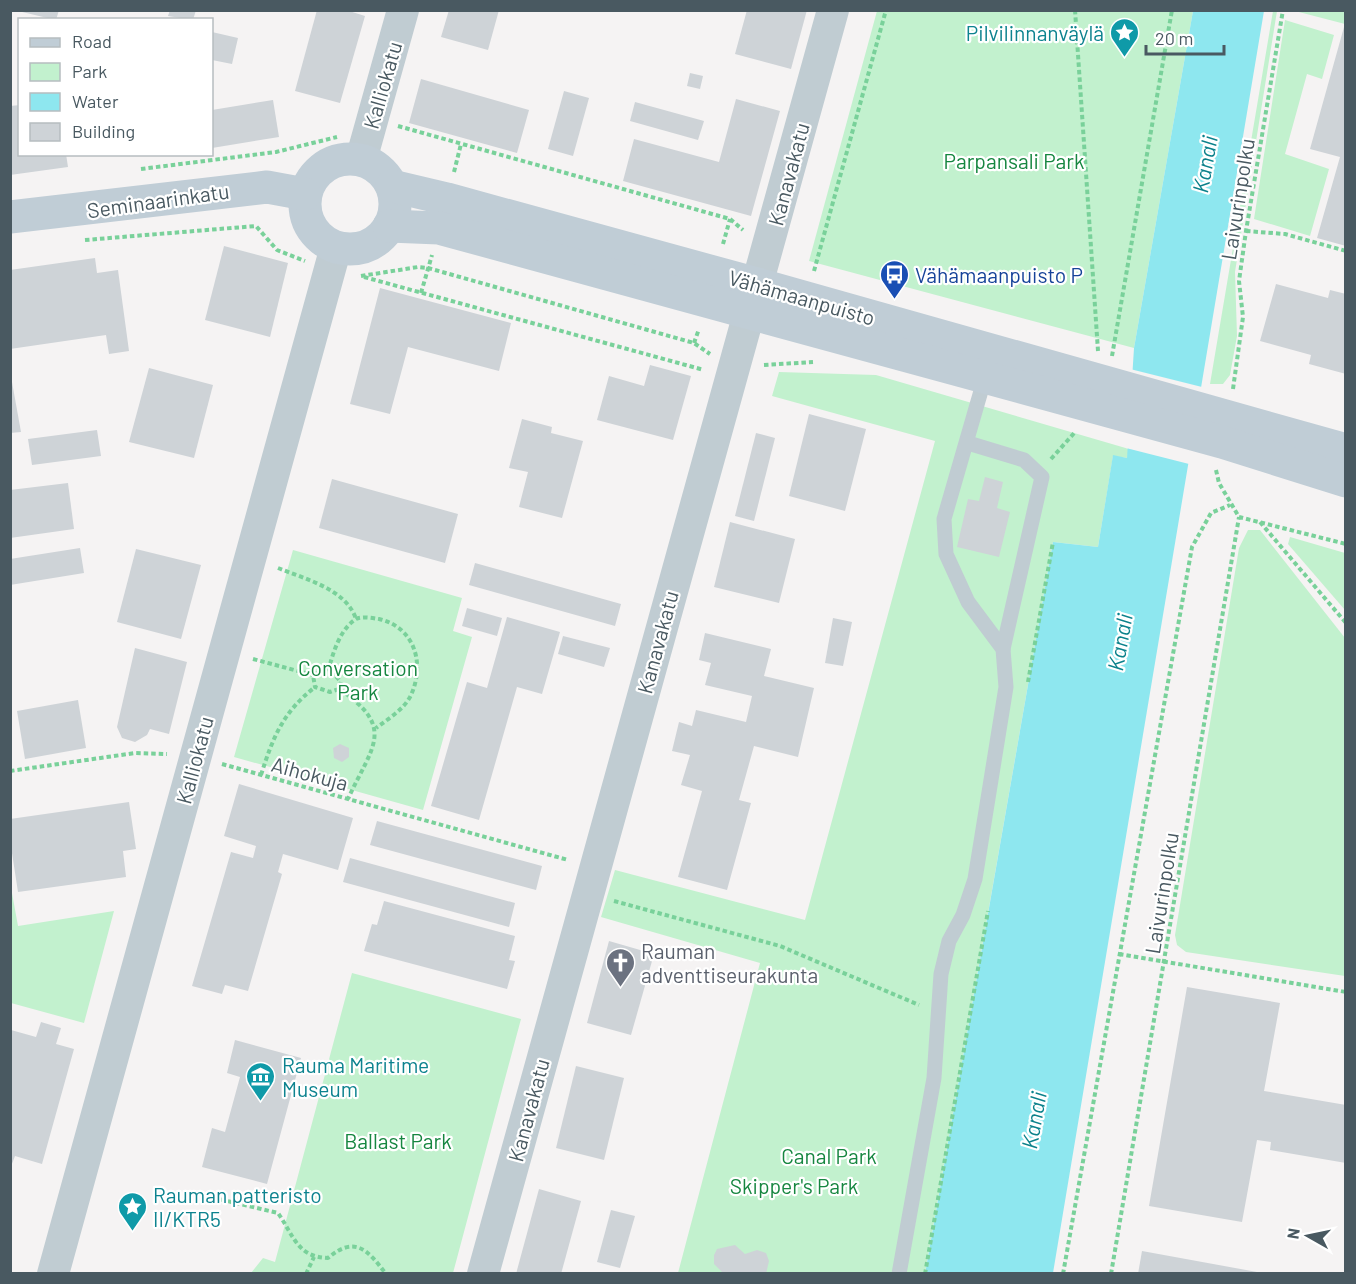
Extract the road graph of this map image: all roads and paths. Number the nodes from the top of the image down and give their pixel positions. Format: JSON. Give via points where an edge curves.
{"nodes":[{"id":1,"x":403,"y":10,"type":"edge"},
{"id":2,"x":833,"y":10,"type":"edge"},
{"id":3,"x":886,"y":10,"type":"edge"},
{"id":4,"x":1075,"y":10,"type":"edge"},
{"id":5,"x":1172,"y":10,"type":"edge"},
{"id":6,"x":1283,"y":10,"type":"edge"},
{"id":7,"x":341,"y":128,"type":"dead end"},
{"id":8,"x":361,"y":160,"type":"junction"},
{"id":9,"x":138,"y":170,"type":"dead end"},
{"id":10,"x":392,"y":186,"type":"junction"},
{"id":11,"x":305,"y":194,"type":"junction"},
{"id":12,"x":10,"y":217,"type":"edge"},
{"id":13,"x":389,"y":226,"type":"junction"},
{"id":14,"x":1246,"y":231,"type":"junction"},
{"id":15,"x":81,"y":241,"type":"dead end"},
{"id":16,"x":1346,"y":251,"type":"edge"},
{"id":17,"x":333,"y":257,"type":"junction"},
{"id":18,"x":428,"y":268,"type":"junction"},
{"id":19,"x":361,"y":276,"type":"junction"},
{"id":20,"x":813,"y":278,"type":"dead end"},
{"id":21,"x":421,"y":293,"type":"junction"},
{"id":22,"x":752,"y":298,"type":"junction"},
{"id":23,"x":694,"y":343,"type":"dead end"},
{"id":24,"x":1098,"y":357,"type":"dead end"},
{"id":25,"x":708,"y":371,"type":"dead end"},
{"id":26,"x":986,"y":377,"type":"junction"},
{"id":27,"x":1117,"y":388,"type":"junction"},
{"id":28,"x":1216,"y":414,"type":"junction"},
{"id":29,"x":1080,"y":426,"type":"dead end"},
{"id":30,"x":968,"y":443,"type":"junction"},
{"id":31,"x":1346,"y":450,"type":"edge"},
{"id":32,"x":1042,"y":477,"type":"junction"},
{"id":33,"x":1346,"y":481,"type":"edge"},
{"id":34,"x":1230,"y":505,"type":"dead end"},
{"id":35,"x":1260,"y":521,"type":"junction"},
{"id":36,"x":1346,"y":544,"type":"edge"},
{"id":37,"x":278,"y":568,"type":"dead end"},
{"id":38,"x":356,"y":619,"type":"junction"},
{"id":39,"x":1346,"y":623,"type":"edge"},
{"id":40,"x":1003,"y":649,"type":"junction"},
{"id":41,"x":253,"y":659,"type":"dead end"},
{"id":42,"x":327,"y":671,"type":"junction"},
{"id":43,"x":313,"y":675,"type":"junction"},
{"id":44,"x":315,"y":687,"type":"junction"},
{"id":45,"x":339,"y":689,"type":"junction"},
{"id":46,"x":376,"y":728,"type":"junction"},
{"id":47,"x":194,"y":759,"type":"junction"},
{"id":48,"x":10,"y":771,"type":"edge"},
{"id":49,"x":261,"y":775,"type":"junction"},
{"id":50,"x":348,"y":799,"type":"junction"},
{"id":51,"x":592,"y":881,"type":"junction"},
{"id":52,"x":1119,"y":954,"type":"junction"},
{"id":53,"x":1165,"y":962,"type":"junction"},
{"id":54,"x":1346,"y":992,"type":"edge"},
{"id":55,"x":936,"y":1012,"type":"junction"},
{"id":56,"x":206,"y":1196,"type":"dead end"},
{"id":57,"x":314,"y":1257,"type":"junction"},
{"id":58,"x":53,"y":1274,"type":"edge"},
{"id":59,"x":306,"y":1274,"type":"edge"},
{"id":60,"x":386,"y":1274,"type":"edge"},
{"id":61,"x":483,"y":1274,"type":"edge"},
{"id":62,"x":899,"y":1274,"type":"edge"},
{"id":63,"x":1063,"y":1274,"type":"edge"},
{"id":64,"x":1111,"y":1274,"type":"edge"}],
"edges":[{"from":1,"to":8,"type":"street","name":"Kalliokatu","via":[[386,123]]},
{"from":2,"to":22,"type":"street","name":"Kanavakatu"},
{"from":3,"to":20,"type":"path"},
{"from":4,"to":24,"type":"path"},
{"from":5,"to":27,"type":"path"},
{"from":6,"to":14,"type":"path","name":"Laivurinpolku"},
{"from":7,"to":9,"type":"path","via":[[338,137],[276,152]]},
{"from":8,"to":10,"type":"main road","via":[[376,167]]},
{"from":8,"to":11,"type":"main road","via":[[345,158],[322,167]]},
{"from":10,"to":13,"type":"main road","via":[[395,207]]},
{"from":10,"to":22,"type":"main road","name":"Vähämaanpuisto","via":[[447,199]]},
{"from":11,"to":12,"type":"main road","name":"Seminaarinkatu","via":[[267,187]]},
{"from":11,"to":17,"type":"main road","via":[[304,211],[310,227]]},
{"from":13,"to":17,"type":"main road","via":[[366,246]]},
{"from":13,"to":22,"type":"main road","name":"Vähämaanpuisto","via":[[439,228]]},
{"from":14,"to":16,"type":"path","via":[[1285,234]]},
{"from":14,"to":28,"type":"path","name":"Laivurinpolku","via":[[1239,281],[1243,317]]},
{"from":15,"to":17,"type":"path","via":[[256,226],[277,250],[303,261]]},
{"from":17,"to":19,"type":"path"},
{"from":17,"to":47,"type":"street","name":"Kalliokatu"},
{"from":18,"to":19,"type":"path"},
{"from":18,"to":21,"type":"path"},
{"from":18,"to":23,"type":"path"},
{"from":19,"to":21,"type":"path"},
{"from":21,"to":25,"type":"path"},
{"from":22,"to":26,"type":"main road","name":"Vähämaanpuisto"},
{"from":22,"to":27,"type":"main road","name":"Vähämaanpuisto"},
{"from":22,"to":51,"type":"street","name":"Kanavakatu"},
{"from":26,"to":27,"type":"main road","name":"Vähämaanpuisto"},
{"from":26,"to":30,"type":"lane"},
{"from":27,"to":28,"type":"main road","name":"Vähämaanpuisto"},
{"from":28,"to":31,"type":"main road"},
{"from":28,"to":33,"type":"main road"},
{"from":29,"to":32,"type":"path","via":[[1056,451]]},
{"from":30,"to":32,"type":"lane","via":[[1024,460]]},
{"from":30,"to":40,"type":"lane","via":[[944,519],[946,554],[968,602]]},
{"from":32,"to":40,"type":"lane"},
{"from":34,"to":52,"type":"path","via":[[1211,513],[1192,547]]},
{"from":35,"to":36,"type":"path"},
{"from":35,"to":39,"type":"path"},
{"from":35,"to":53,"type":"path","name":"Laivurinpolku","via":[[1239,517]]},
{"from":37,"to":38,"type":"path","via":[[335,594],[348,603]]},
{"from":38,"to":42,"type":"path","via":[[344,631]]},
{"from":38,"to":46,"type":"path","via":[[381,620],[399,628],[413,643],[417,659],[410,697]]},
{"from":40,"to":55,"type":"lane","via":[[1006,687],[975,879],[949,941]]},
{"from":41,"to":43,"type":"path"},
{"from":42,"to":43,"type":"path"},
{"from":42,"to":45,"type":"path","via":[[338,677]]},
{"from":43,"to":44,"type":"path"},
{"from":44,"to":45,"type":"path","via":[[330,692]]},
{"from":44,"to":49,"type":"path","via":[[284,717]]},
{"from":45,"to":46,"type":"path","via":[[360,703]]},
{"from":46,"to":50,"type":"path"},
{"from":47,"to":48,"type":"path","name":"Aihokuja","via":[[135,753]]},
{"from":47,"to":49,"type":"path","name":"Aihokuja"},
{"from":47,"to":58,"type":"street","name":"Kalliokatu"},
{"from":49,"to":50,"type":"path","name":"Aihokuja"},
{"from":50,"to":51,"type":"path","name":"Aihokuja"},
{"from":51,"to":55,"type":"path","name":"Aihokuja","via":[[780,946]]},
{"from":51,"to":61,"type":"street","name":"Kanavakatu"},
{"from":52,"to":53,"type":"path"},
{"from":52,"to":63,"type":"path"},
{"from":53,"to":54,"type":"path"},
{"from":53,"to":64,"type":"path","name":"Laivurinpolku"},
{"from":55,"to":62,"type":"lane","via":[[934,1078]]},
{"from":56,"to":57,"type":"path","via":[[278,1213],[296,1244]]},
{"from":57,"to":59,"type":"path"},
{"from":57,"to":60,"type":"path","via":[[328,1258],[339,1248],[351,1245],[364,1250]]}]}
